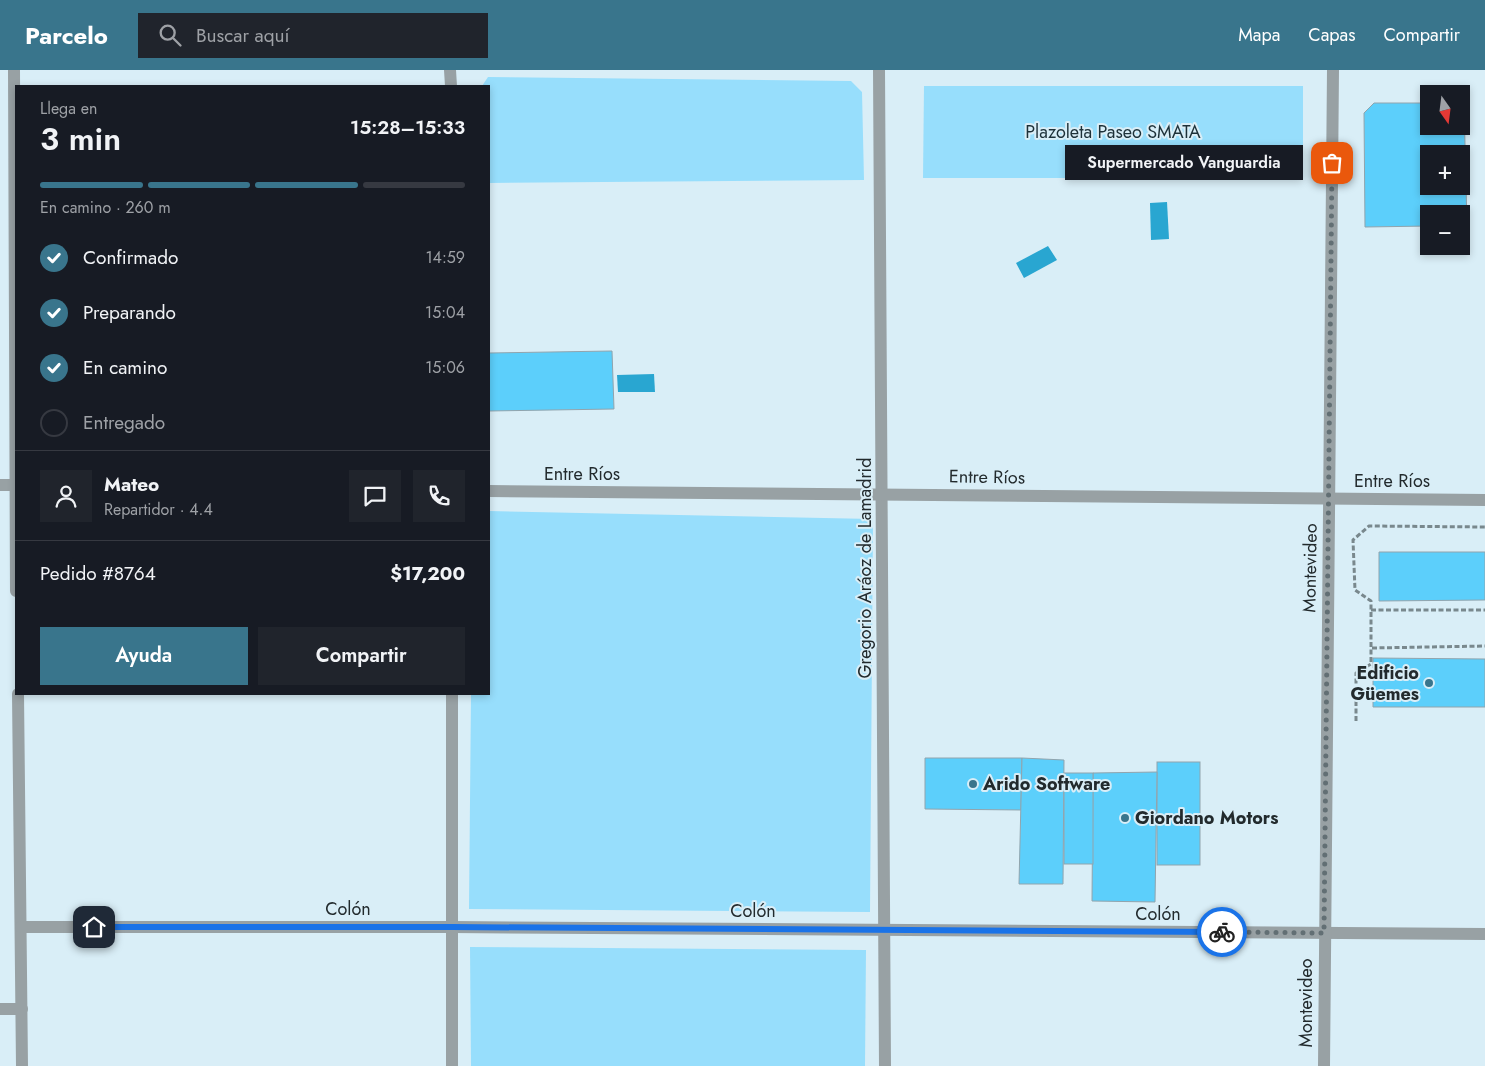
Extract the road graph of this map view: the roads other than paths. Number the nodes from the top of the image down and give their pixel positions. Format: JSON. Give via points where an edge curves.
{"nodes":[{"id":1,"x":14,"y":70,"type":"edge"},
{"id":2,"x":450,"y":70,"type":"edge"},
{"id":3,"x":879,"y":70,"type":"edge"},
{"id":4,"x":1333,"y":70,"type":"edge"},
{"id":5,"x":451,"y":85,"type":"edge"},
{"id":6,"x":15,"y":278,"type":"edge"},
{"id":7,"x":0,"y":485,"type":"edge"},
{"id":8,"x":15,"y":485,"type":"edge"},
{"id":9,"x":490,"y":491,"type":"edge"},
{"id":10,"x":882,"y":494,"type":"junction"},
{"id":11,"x":1329,"y":498,"type":"junction"},
{"id":12,"x":1485,"y":500,"type":"edge"},
{"id":13,"x":18,"y":695,"type":"edge"},
{"id":14,"x":452,"y":695,"type":"edge"},
{"id":15,"x":21,"y":927,"type":"junction"},
{"id":16,"x":452,"y":927,"type":"junction"},
{"id":17,"x":885,"y":930,"type":"junction"},
{"id":18,"x":1324,"y":933,"type":"junction"},
{"id":19,"x":1485,"y":934,"type":"edge"},
{"id":20,"x":0,"y":1009,"type":"edge"},
{"id":21,"x":22,"y":1009,"type":"junction"},
{"id":22,"x":22,"y":1066,"type":"edge"},
{"id":23,"x":452,"y":1066,"type":"edge"},
{"id":24,"x":885,"y":1066,"type":"edge"},
{"id":25,"x":1324,"y":1066,"type":"edge"}],
"edges":[{"from":1,"to":6,"type":"street"},
{"from":2,"to":5,"type":"street"},
{"from":3,"to":10,"type":"street","name":"Gregorio Aráoz de Lamadrid"},
{"from":4,"to":11,"type":"street","name":"Montevideo"},
{"from":7,"to":8,"type":"street"},
{"from":9,"to":10,"type":"street","name":"Entre Ríos"},
{"from":10,"to":11,"type":"street","name":"Entre Ríos"},
{"from":10,"to":17,"type":"street","name":"Gregorio Aráoz de Lamadrid"},
{"from":11,"to":12,"type":"street","name":"Entre Ríos"},
{"from":11,"to":18,"type":"street","name":"Montevideo"},
{"from":13,"to":15,"type":"street"},
{"from":14,"to":16,"type":"street"},
{"from":15,"to":16,"type":"street","name":"Colón"},
{"from":15,"to":21,"type":"street"},
{"from":16,"to":17,"type":"street","name":"Colón"},
{"from":16,"to":23,"type":"street"},
{"from":17,"to":18,"type":"street","name":"Colón"},
{"from":17,"to":24,"type":"street","name":"Gregorio Aráoz de Lamadrid"},
{"from":18,"to":19,"type":"street","name":"Colón"},
{"from":18,"to":25,"type":"street","name":"Montevideo"},
{"from":20,"to":21,"type":"street"},
{"from":21,"to":22,"type":"street"}]}
